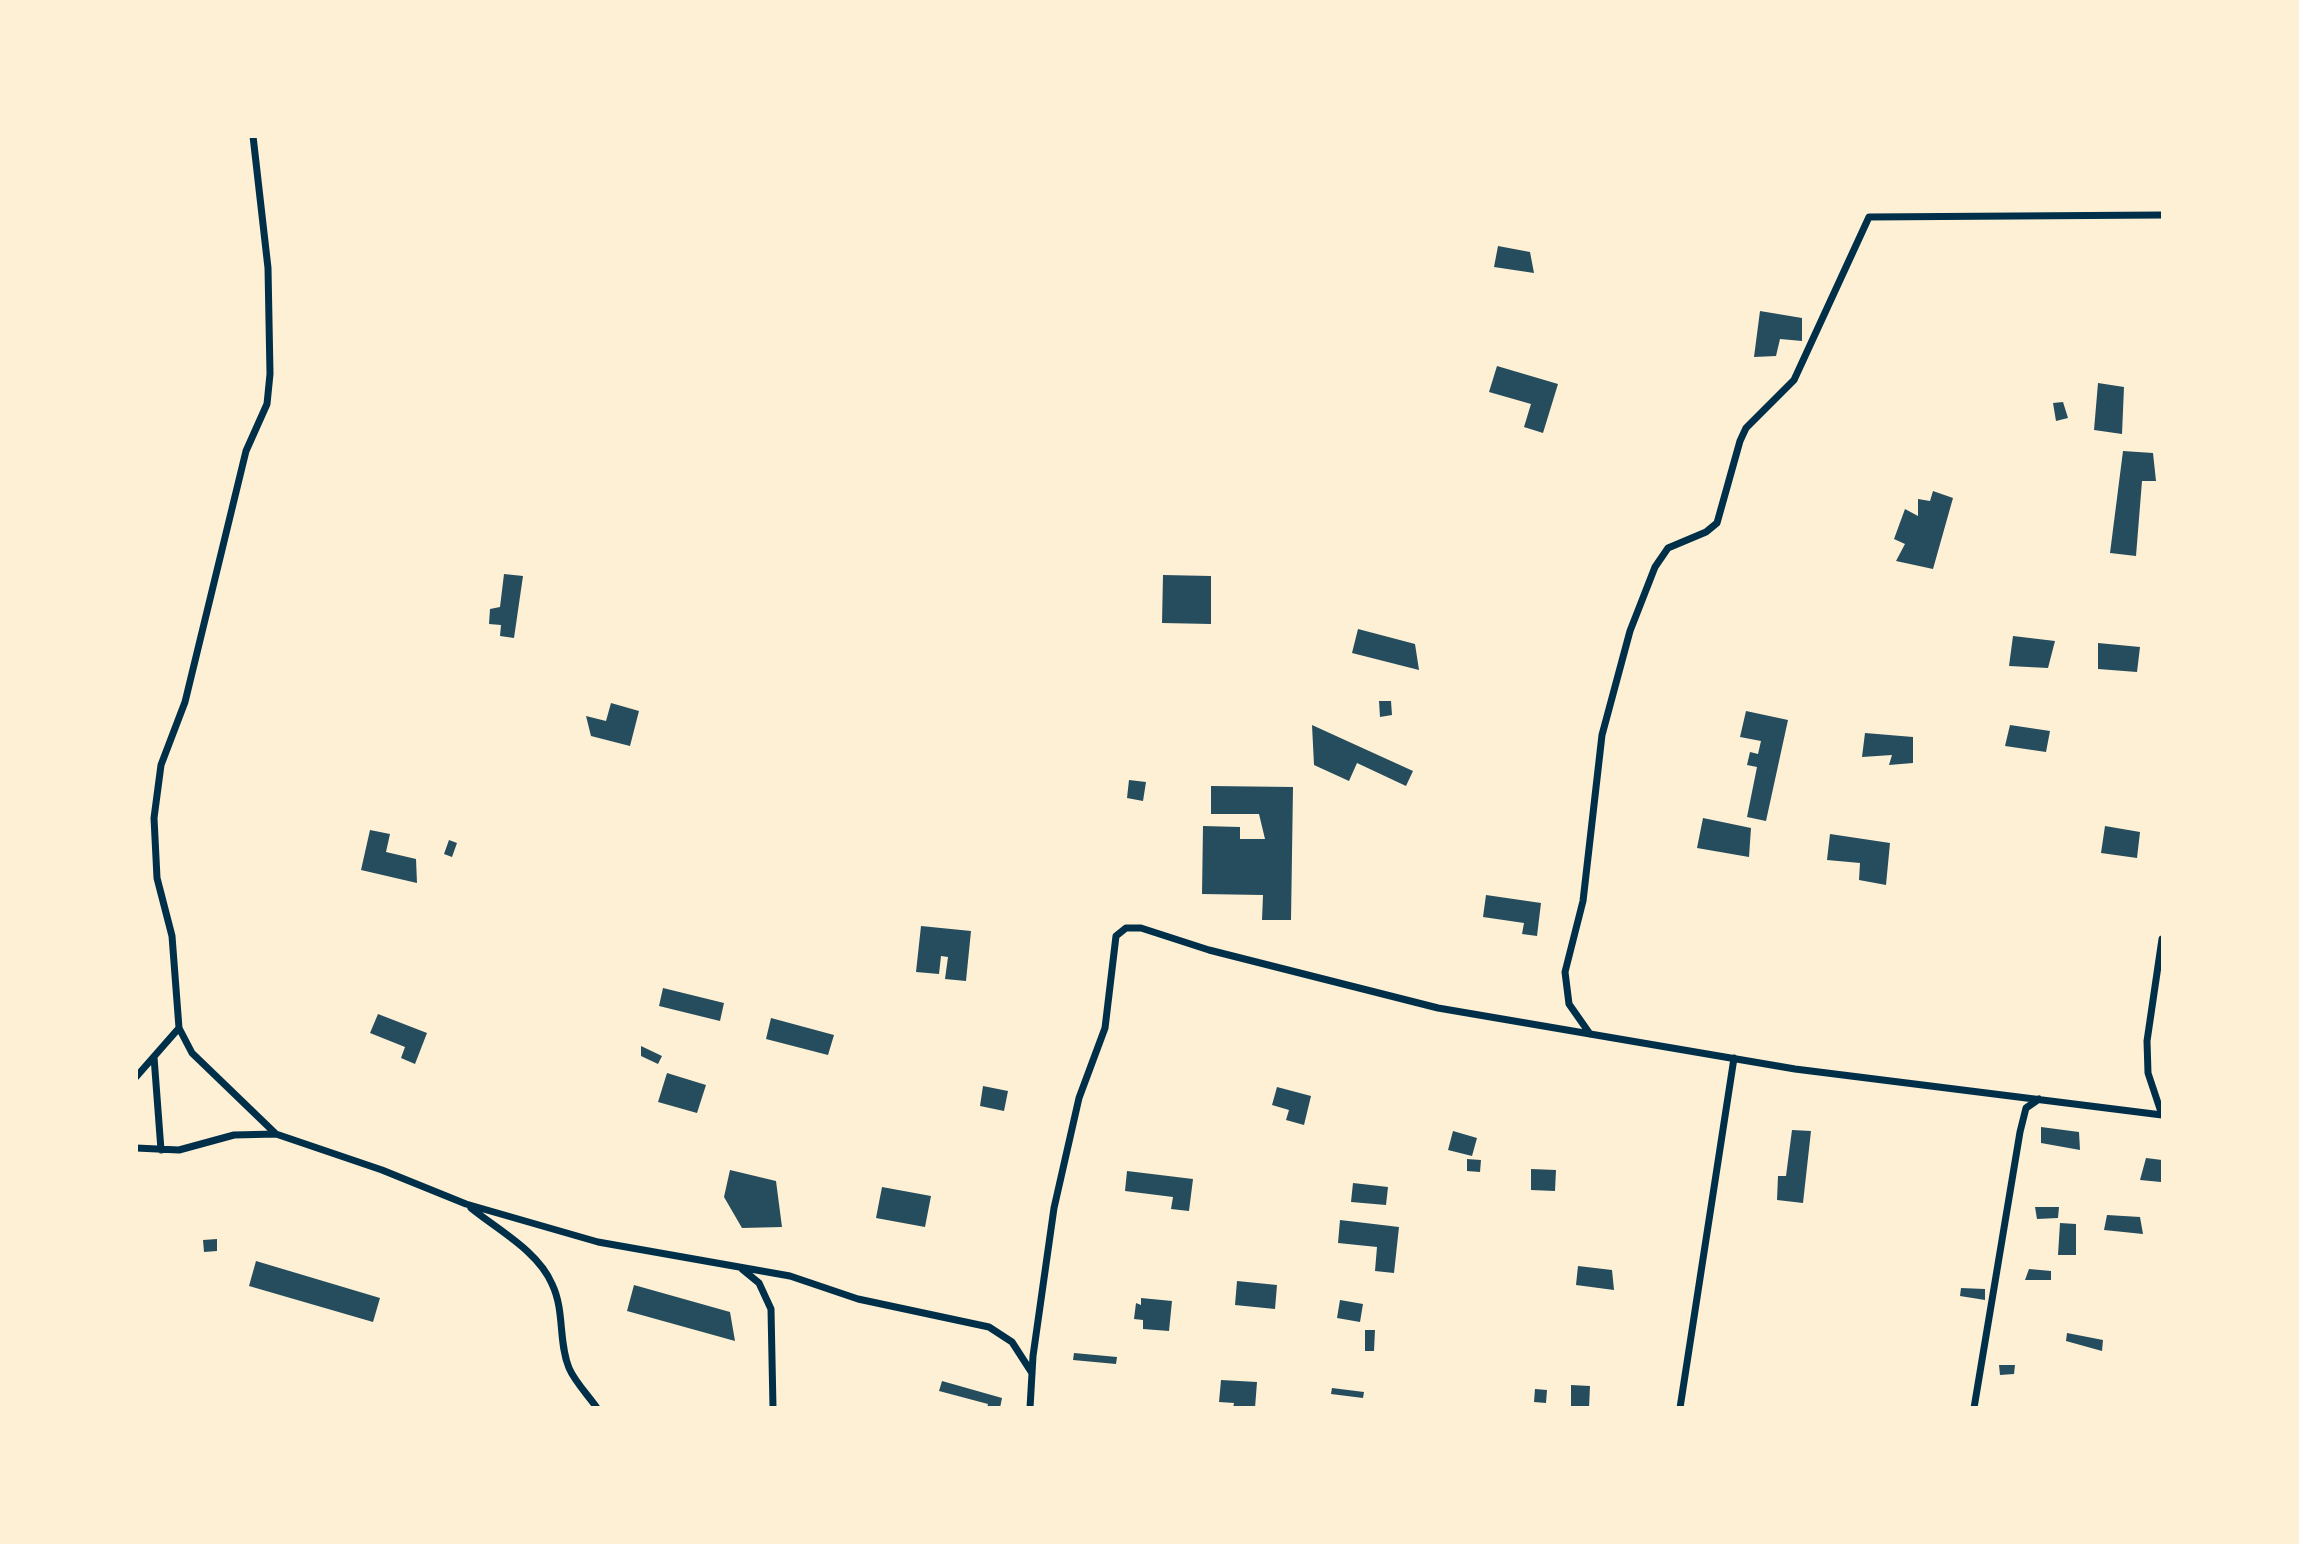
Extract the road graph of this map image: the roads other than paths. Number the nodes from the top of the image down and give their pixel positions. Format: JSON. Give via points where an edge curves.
{"nodes":[{"id":1,"x":253,"y":136,"type":"edge"},
{"id":2,"x":2162,"y":215,"type":"edge"},
{"id":3,"x":2162,"y":939,"type":"edge"},
{"id":4,"x":178,"y":1028,"type":"junction"},
{"id":5,"x":1590,"y":1034,"type":"junction"},
{"id":6,"x":154,"y":1058,"type":"junction"},
{"id":7,"x":1734,"y":1058,"type":"junction"},
{"id":8,"x":136,"y":1077,"type":"edge"},
{"id":9,"x":2039,"y":1099,"type":"junction"},
{"id":10,"x":2162,"y":1115,"type":"edge"},
{"id":11,"x":276,"y":1134,"type":"junction"},
{"id":12,"x":136,"y":1148,"type":"edge"},
{"id":13,"x":162,"y":1150,"type":"junction"},
{"id":14,"x":466,"y":1204,"type":"junction"},
{"id":15,"x":741,"y":1268,"type":"junction"},
{"id":16,"x":1032,"y":1373,"type":"junction"},
{"id":17,"x":597,"y":1408,"type":"edge"},
{"id":18,"x":773,"y":1408,"type":"edge"},
{"id":19,"x":1030,"y":1408,"type":"edge"},
{"id":20,"x":1680,"y":1408,"type":"edge"},
{"id":21,"x":1974,"y":1408,"type":"edge"}],
"edges":[{"from":1,"to":4,"type":"street","via":[[268,268],[267,404],[246,451],[185,702],[161,765],[154,818],[157,878],[172,936]]},
{"from":2,"to":5,"type":"street","via":[[1868,217],[1794,380],[1754,420],[1740,442],[1717,523],[1668,548],[1655,567],[1630,631],[1602,734],[1583,901],[1565,972],[1569,1004]]},
{"from":3,"to":10,"type":"street","via":[[2147,1041],[2148,1073]]},
{"from":4,"to":6,"type":"street"},
{"from":4,"to":11,"type":"street","via":[[192,1053]]},
{"from":5,"to":7,"type":"street"},
{"from":5,"to":16,"type":"street","via":[[1438,1008],[1209,950],[1141,928],[1126,928],[1116,936],[1105,1028],[1079,1098],[1054,1208]]},
{"from":6,"to":8,"type":"street"},
{"from":6,"to":13,"type":"street"},
{"from":7,"to":9,"type":"street"},
{"from":7,"to":20,"type":"street"},
{"from":9,"to":10,"type":"street"},
{"from":9,"to":21,"type":"street","via":[[2026,1108],[2020,1132]]},
{"from":11,"to":13,"type":"street","via":[[234,1135]]},
{"from":11,"to":14,"type":"street"},
{"from":12,"to":13,"type":"street"},
{"from":14,"to":15,"type":"street","via":[[598,1242]]},
{"from":14,"to":17,"type":"street","via":[[536,1259],[552,1283],[562,1313],[570,1371]]},
{"from":15,"to":16,"type":"street","via":[[790,1276],[858,1299],[989,1327],[1012,1342]]},
{"from":15,"to":18,"type":"street","via":[[759,1283],[771,1309]]},
{"from":16,"to":19,"type":"street"}]}
